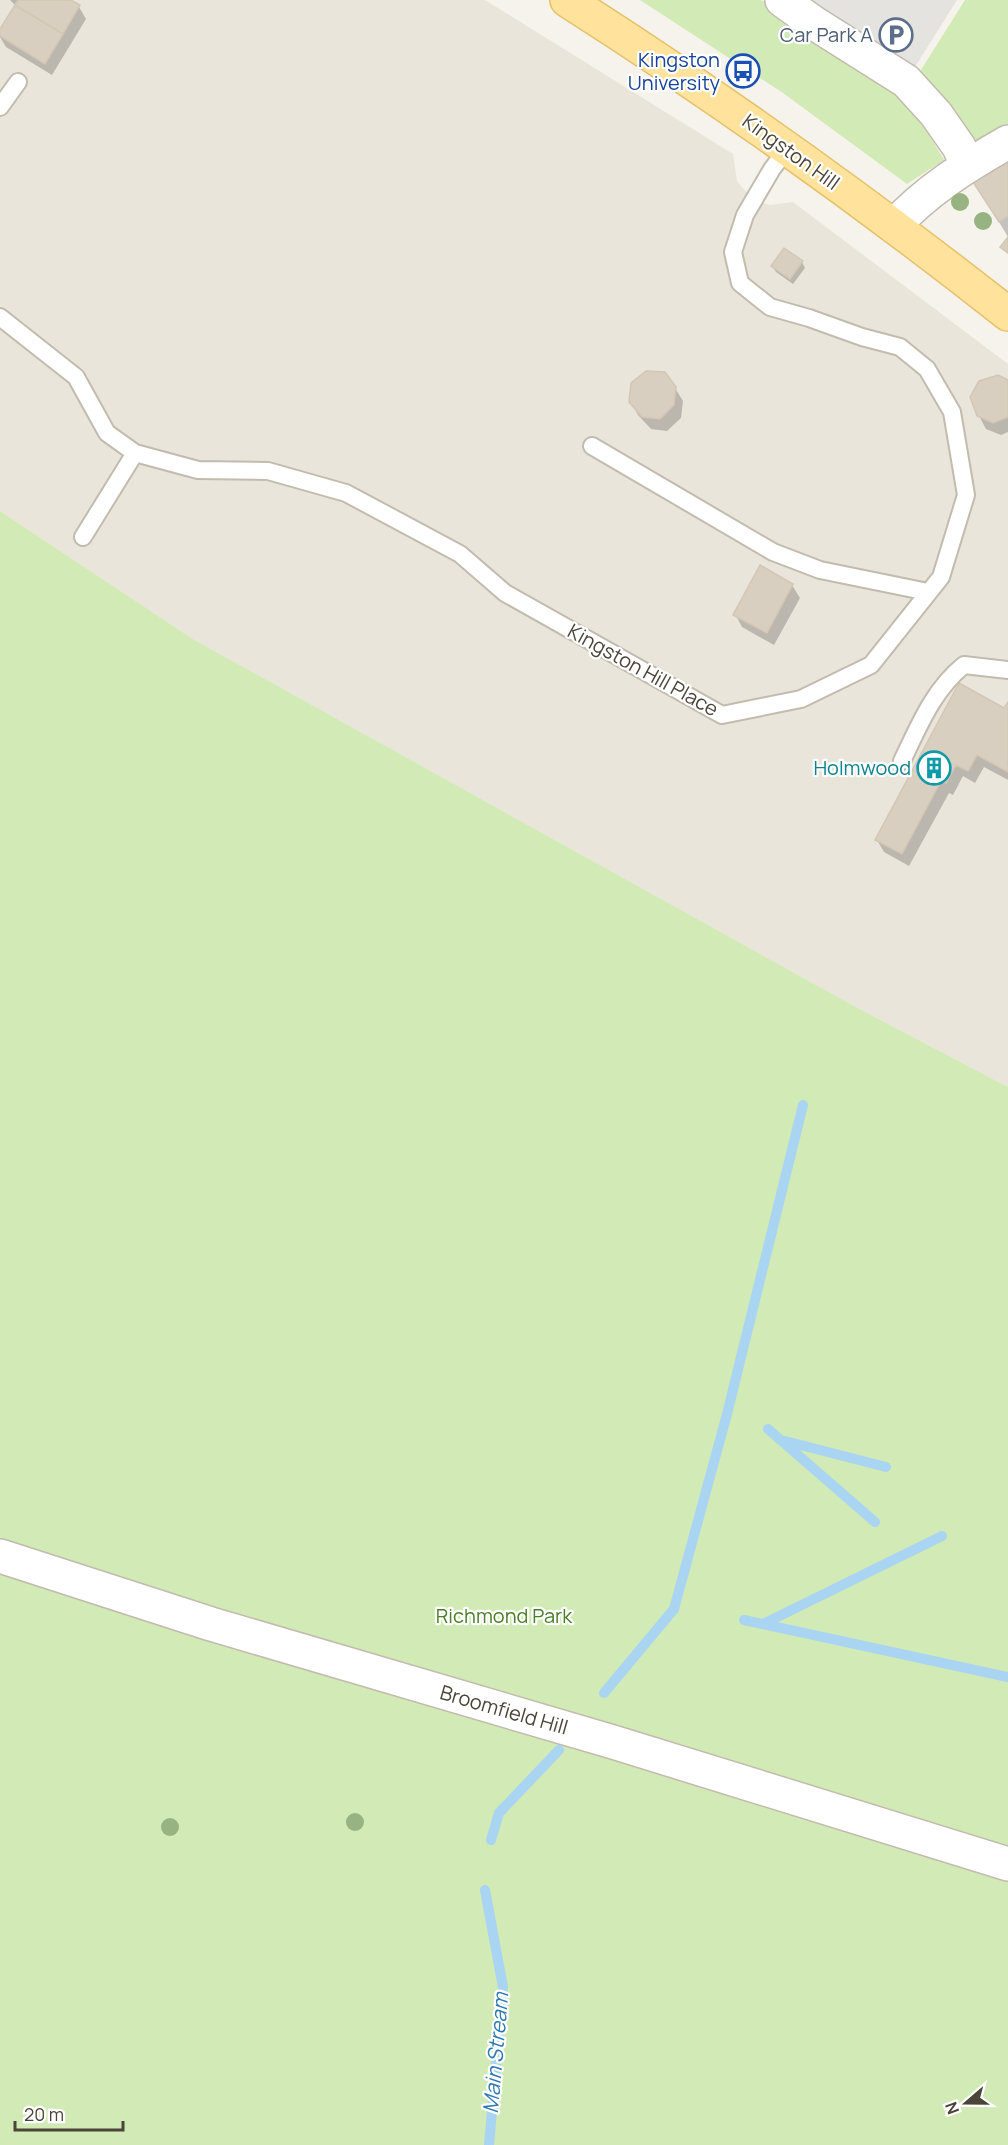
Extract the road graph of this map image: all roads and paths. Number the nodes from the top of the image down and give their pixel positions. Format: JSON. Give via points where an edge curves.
{"nodes":[{"id":1,"x":567,"y":0,"type":"edge"},
{"id":2,"x":782,"y":0,"type":"edge"},
{"id":3,"x":18,"y":82,"type":"dead end"},
{"id":4,"x":0,"y":107,"type":"edge"},
{"id":5,"x":1008,"y":142,"type":"edge"},
{"id":6,"x":787,"y":149,"type":"junction"},
{"id":7,"x":967,"y":165,"type":"junction"},
{"id":8,"x":894,"y":226,"type":"junction"},
{"id":9,"x":1008,"y":314,"type":"edge"},
{"id":10,"x":0,"y":317,"type":"edge"},
{"id":11,"x":592,"y":447,"type":"dead end"},
{"id":12,"x":135,"y":453,"type":"junction"},
{"id":13,"x":82,"y":537,"type":"dead end"},
{"id":14,"x":928,"y":592,"type":"junction"},
{"id":15,"x":1008,"y":670,"type":"edge"},
{"id":16,"x":902,"y":761,"type":"dead end"},
{"id":17,"x":0,"y":1556,"type":"edge"},
{"id":18,"x":1008,"y":1864,"type":"edge"}],
"edges":[{"from":1,"to":6,"type":"main road","name":"Kingston Hill","via":[[672,67]]},
{"from":2,"to":7,"type":"street","via":[[906,81],[936,114]]},
{"from":3,"to":4,"type":"lane"},
{"from":5,"to":7,"type":"street"},
{"from":6,"to":8,"type":"main road","name":"Kingston Hill"},
{"from":6,"to":14,"type":"lane","name":"Kingston Hill Place","via":[[745,215],[733,252],[740,283],[770,307],[900,347],[927,369],[952,412],[966,495],[941,576]]},
{"from":7,"to":8,"type":"street","via":[[915,203]]},
{"from":8,"to":9,"type":"main road","name":"Kingston Hill"},
{"from":10,"to":12,"type":"lane","name":"Kingston Hill Place","via":[[76,377],[107,433]]},
{"from":11,"to":14,"type":"lane","via":[[773,552],[820,570]]},
{"from":12,"to":13,"type":"lane"},
{"from":12,"to":14,"type":"lane","name":"Kingston Hill Place","via":[[198,470],[268,471],[346,493],[460,554],[505,593],[722,715],[801,699],[871,665]]},
{"from":15,"to":16,"type":"lane","via":[[964,665],[948,678]]},
{"from":17,"to":18,"type":"street","name":"Broomfield Hill","via":[[211,1624]]}]}
